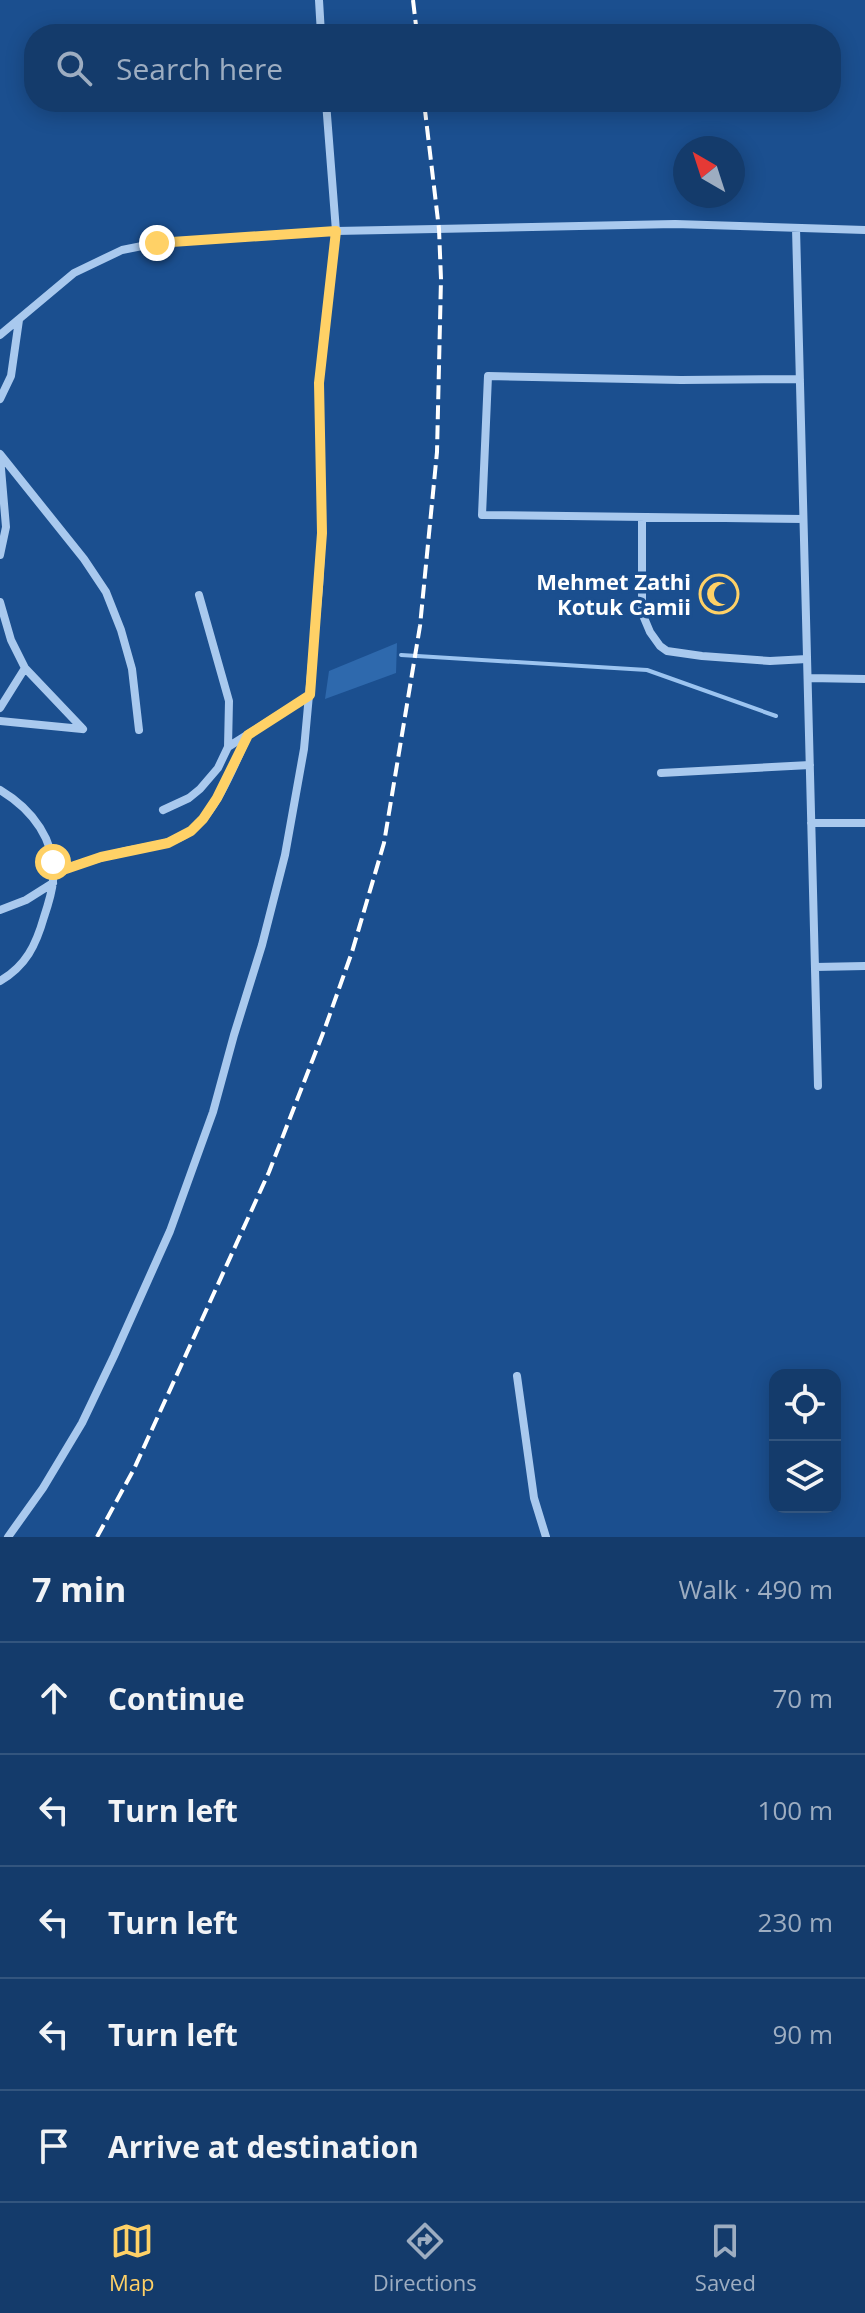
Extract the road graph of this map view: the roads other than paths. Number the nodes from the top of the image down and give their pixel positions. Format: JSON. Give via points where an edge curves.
{"nodes":[{"id":1,"x":319,"y":0,"type":"edge"},
{"id":2,"x":320,"y":24,"type":"edge"},
{"id":3,"x":327,"y":112,"type":"edge"},
{"id":4,"x":796,"y":228,"type":"junction"},
{"id":5,"x":865,"y":230,"type":"edge"},
{"id":6,"x":336,"y":231,"type":"junction"},
{"id":7,"x":19,"y":320,"type":"junction"},
{"id":8,"x":0,"y":335,"type":"edge"},
{"id":9,"x":800,"y":379,"type":"junction"},
{"id":10,"x":0,"y":399,"type":"edge"},
{"id":11,"x":0,"y":454,"type":"edge"},
{"id":12,"x":642,"y":517,"type":"junction"},
{"id":13,"x":803,"y":519,"type":"junction"},
{"id":14,"x":0,"y":555,"type":"edge"},
{"id":15,"x":199,"y":595,"type":"dead end"},
{"id":16,"x":0,"y":602,"type":"edge"},
{"id":17,"x":807,"y":659,"type":"junction"},
{"id":18,"x":25,"y":668,"type":"junction"},
{"id":19,"x":808,"y":678,"type":"junction"},
{"id":20,"x":865,"y":679,"type":"edge"},
{"id":21,"x":310,"y":695,"type":"junction"},
{"id":22,"x":0,"y":708,"type":"edge"},
{"id":23,"x":0,"y":721,"type":"edge"},
{"id":24,"x":139,"y":730,"type":"dead end"},
{"id":25,"x":248,"y":735,"type":"junction"},
{"id":26,"x":228,"y":747,"type":"junction"},
{"id":27,"x":810,"y":765,"type":"junction"},
{"id":28,"x":661,"y":773,"type":"dead end"},
{"id":29,"x":0,"y":790,"type":"edge"},
{"id":30,"x":163,"y":810,"type":"dead end"},
{"id":31,"x":811,"y":823,"type":"junction"},
{"id":32,"x":865,"y":823,"type":"edge"},
{"id":33,"x":54,"y":873,"type":"junction"},
{"id":34,"x":53,"y":883,"type":"junction"},
{"id":35,"x":0,"y":910,"type":"edge"},
{"id":36,"x":865,"y":966,"type":"edge"},
{"id":37,"x":815,"y":967,"type":"junction"},
{"id":38,"x":0,"y":981,"type":"edge"},
{"id":39,"x":818,"y":1086,"type":"dead end"},
{"id":40,"x":517,"y":1376,"type":"dead end"},
{"id":41,"x":8,"y":1537,"type":"edge"},
{"id":42,"x":546,"y":1537,"type":"edge"}],
"edges":[{"from":1,"to":2,"type":"street"},
{"from":3,"to":6,"type":"street"},
{"from":4,"to":5,"type":"street"},
{"from":4,"to":6,"type":"street","via":[[675,224]]},
{"from":4,"to":9,"type":"street"},
{"from":6,"to":7,"type":"street","via":[[122,250],[74,273]]},
{"from":6,"to":21,"type":"street","via":[[319,383],[322,533]]},
{"from":7,"to":8,"type":"street"},
{"from":7,"to":10,"type":"street","via":[[11,376]]},
{"from":9,"to":12,"type":"street","via":[[488,376],[482,515]]},
{"from":9,"to":13,"type":"street"},
{"from":11,"to":14,"type":"street","via":[[6,527]]},
{"from":11,"to":24,"type":"street","via":[[106,592],[132,669]]},
{"from":12,"to":13,"type":"street"},
{"from":12,"to":17,"type":"street","via":[[642,613],[660,646],[702,656]]},
{"from":13,"to":17,"type":"street"},
{"from":15,"to":26,"type":"street","via":[[229,701]]},
{"from":16,"to":18,"type":"street"},
{"from":17,"to":19,"type":"street"},
{"from":18,"to":22,"type":"street"},
{"from":18,"to":23,"type":"street","via":[[83,729]]},
{"from":19,"to":20,"type":"street"},
{"from":19,"to":27,"type":"street"},
{"from":21,"to":25,"type":"street"},
{"from":21,"to":41,"type":"street","via":[[274,900],[196,1163],[99,1390],[63,1456]]},
{"from":25,"to":26,"type":"street"},
{"from":25,"to":33,"type":"street","via":[[217,798],[191,831],[168,843]]},
{"from":26,"to":30,"type":"street","via":[[200,789]]},
{"from":27,"to":28,"type":"street"},
{"from":27,"to":31,"type":"street"},
{"from":29,"to":33,"type":"street","via":[[36,819]]},
{"from":31,"to":32,"type":"street"},
{"from":31,"to":37,"type":"street"},
{"from":33,"to":34,"type":"street"},
{"from":34,"to":35,"type":"street"},
{"from":34,"to":38,"type":"street","via":[[35,946]]},
{"from":36,"to":37,"type":"street"},
{"from":37,"to":39,"type":"street"},
{"from":40,"to":42,"type":"street","via":[[534,1498]]}]}
